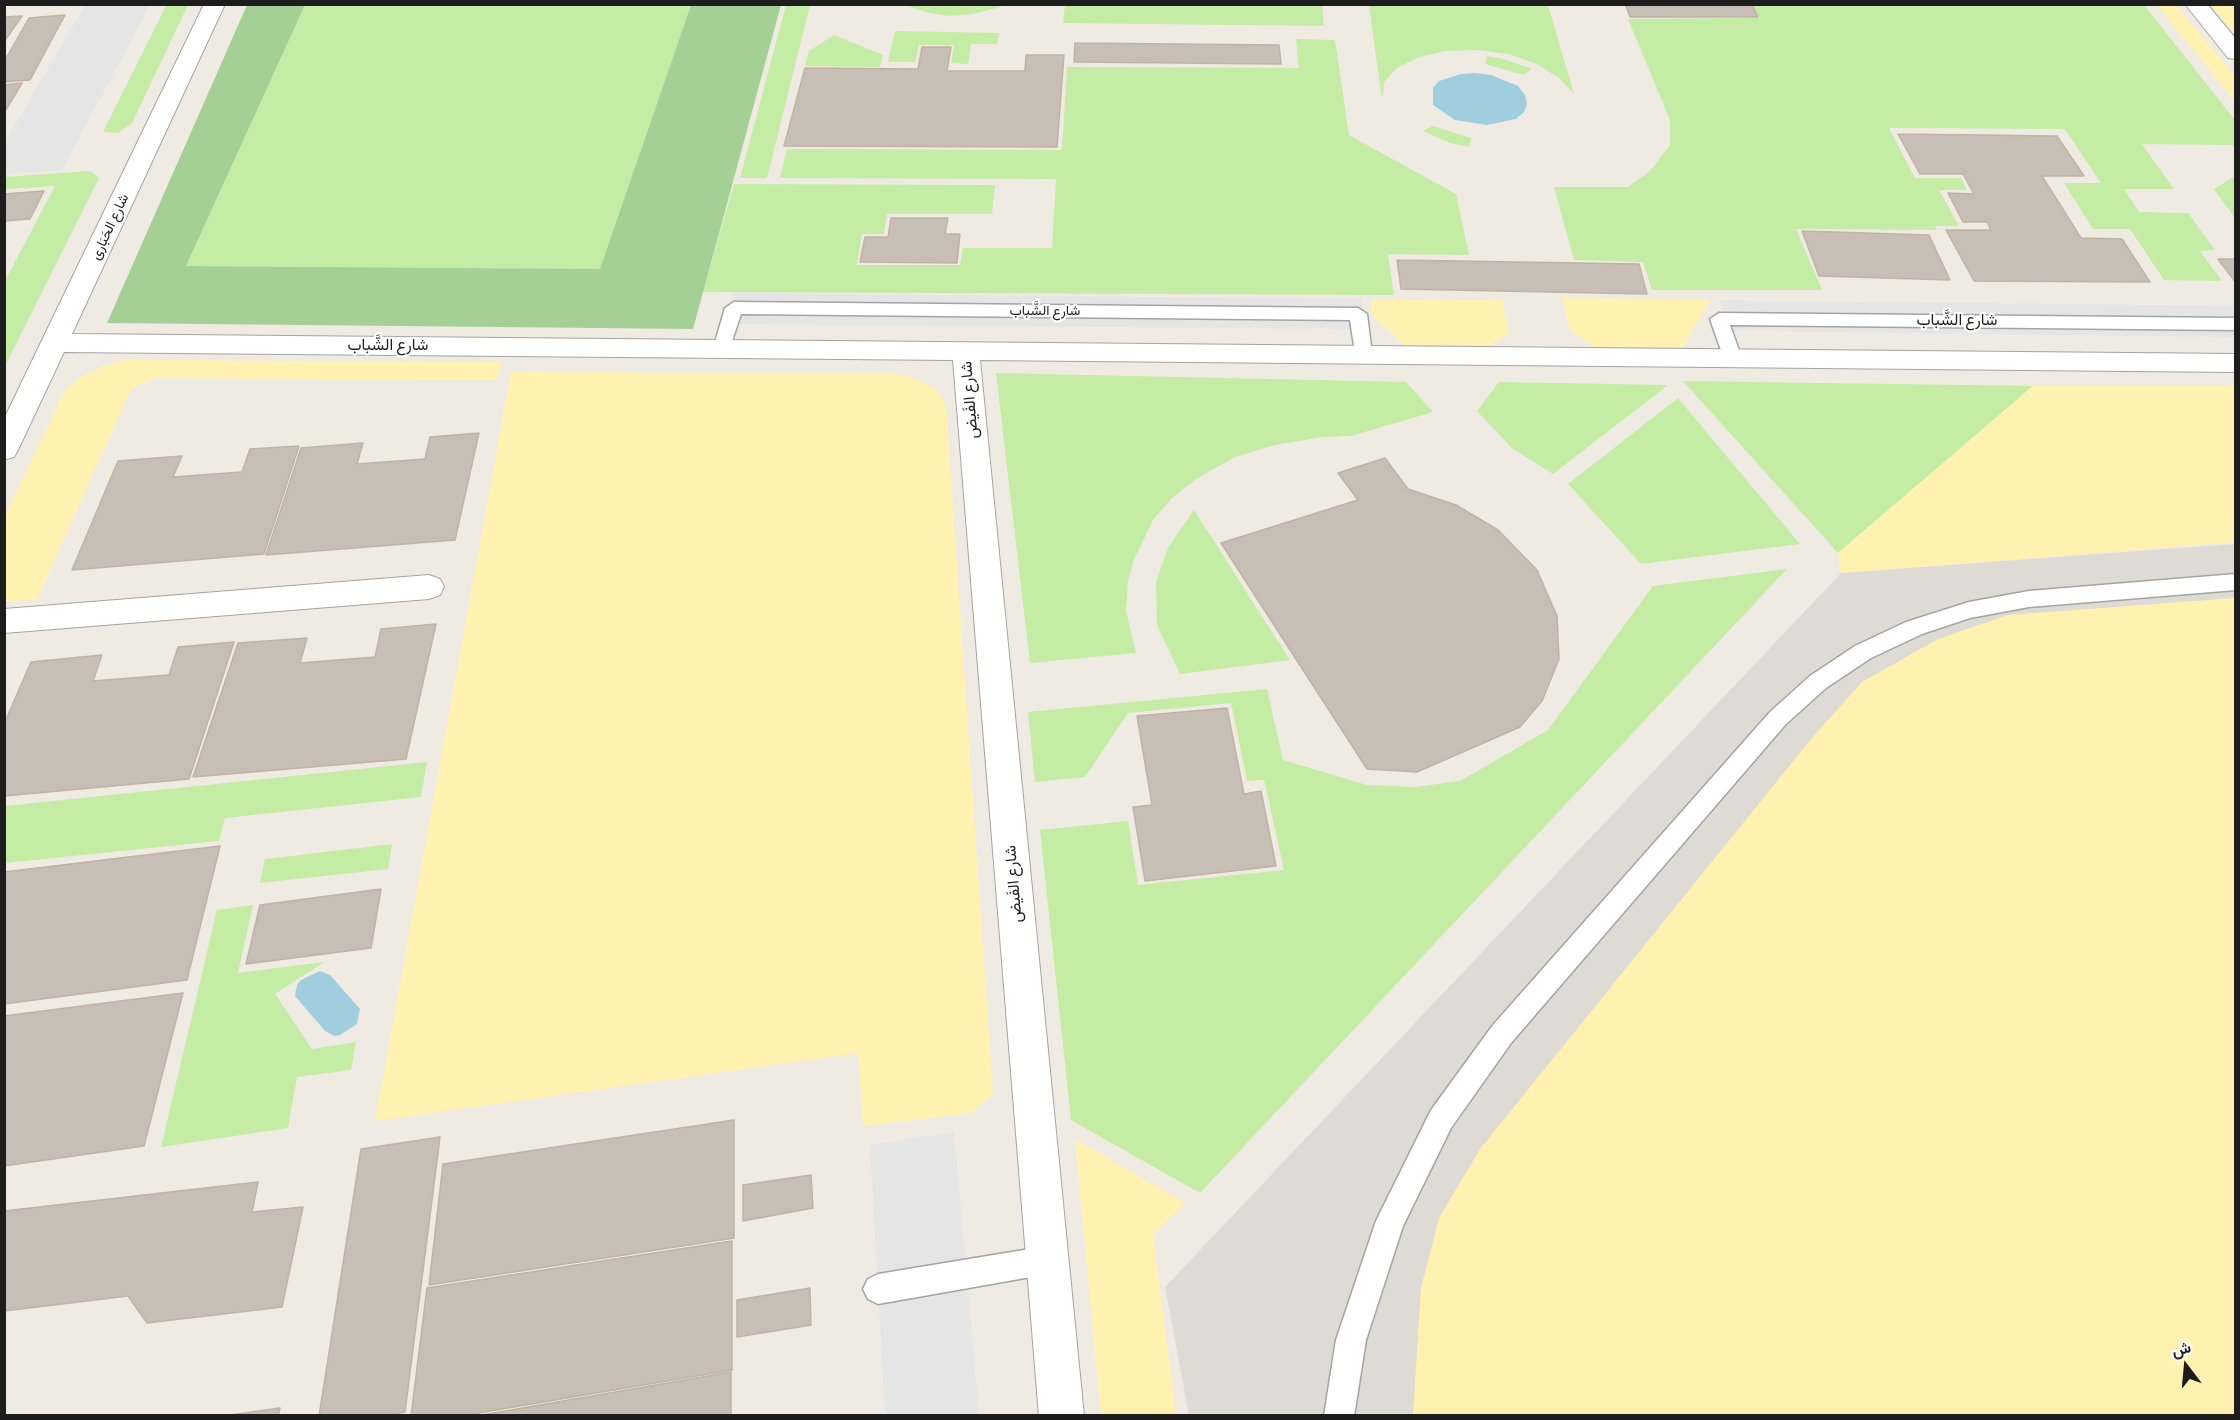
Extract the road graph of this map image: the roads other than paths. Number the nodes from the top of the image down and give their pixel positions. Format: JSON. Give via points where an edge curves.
{"nodes":[{"id":1,"x":215,"y":4,"type":"edge"},
{"id":2,"x":2195,"y":4,"type":"edge"},
{"id":3,"x":2235,"y":53,"type":"edge"},
{"id":4,"x":2235,"y":324,"type":"edge"},
{"id":5,"x":55,"y":344,"type":"junction"},
{"id":6,"x":722,"y":349,"type":"junction"},
{"id":7,"x":966,"y":352,"type":"junction"},
{"id":8,"x":1363,"y":355,"type":"junction"},
{"id":9,"x":1733,"y":358,"type":"junction"},
{"id":10,"x":2235,"y":363,"type":"edge"},
{"id":11,"x":4,"y":450,"type":"edge"},
{"id":12,"x":2235,"y":582,"type":"edge"},
{"id":13,"x":429,"y":587,"type":"dead end"},
{"id":14,"x":4,"y":621,"type":"edge"},
{"id":15,"x":1048,"y":1260,"type":"junction"},
{"id":16,"x":878,"y":1289,"type":"dead end"},
{"id":17,"x":1062,"y":1416,"type":"edge"},
{"id":18,"x":1339,"y":1416,"type":"edge"}],
"edges":[{"from":1,"to":5,"type":"street","name":"شارع الحَبَارى"},
{"from":2,"to":3,"type":"street"},
{"from":4,"to":9,"type":"lane","name":"شارع الشَّباب","via":[[1719,319]]},
{"from":5,"to":6,"type":"street","name":"شارع الشَّباب"},
{"from":5,"to":11,"type":"street","name":"شارع الحَبَارى"},
{"from":6,"to":7,"type":"street","name":"شارع الشَّباب"},
{"from":6,"to":8,"type":"lane","name":"شارع الشَّباب","via":[[734,309],[1358,314]]},
{"from":7,"to":8,"type":"street","name":"شارع الشَّباب"},
{"from":7,"to":15,"type":"street","name":"شارع الفَيض"},
{"from":8,"to":9,"type":"street","name":"شارع الشَّباب"},
{"from":9,"to":10,"type":"street","name":"شارع الشَّباب"},
{"from":12,"to":18,"type":"lane","via":[[2029,599],[1969,610],[1914,628],[1863,652],[1818,682],[1778,718],[1502,1034],[1441,1119],[1390,1221],[1352,1340]]},
{"from":13,"to":14,"type":"street"},
{"from":15,"to":16,"type":"lane"},
{"from":15,"to":17,"type":"street","name":"شارع الفَيض"}]}
